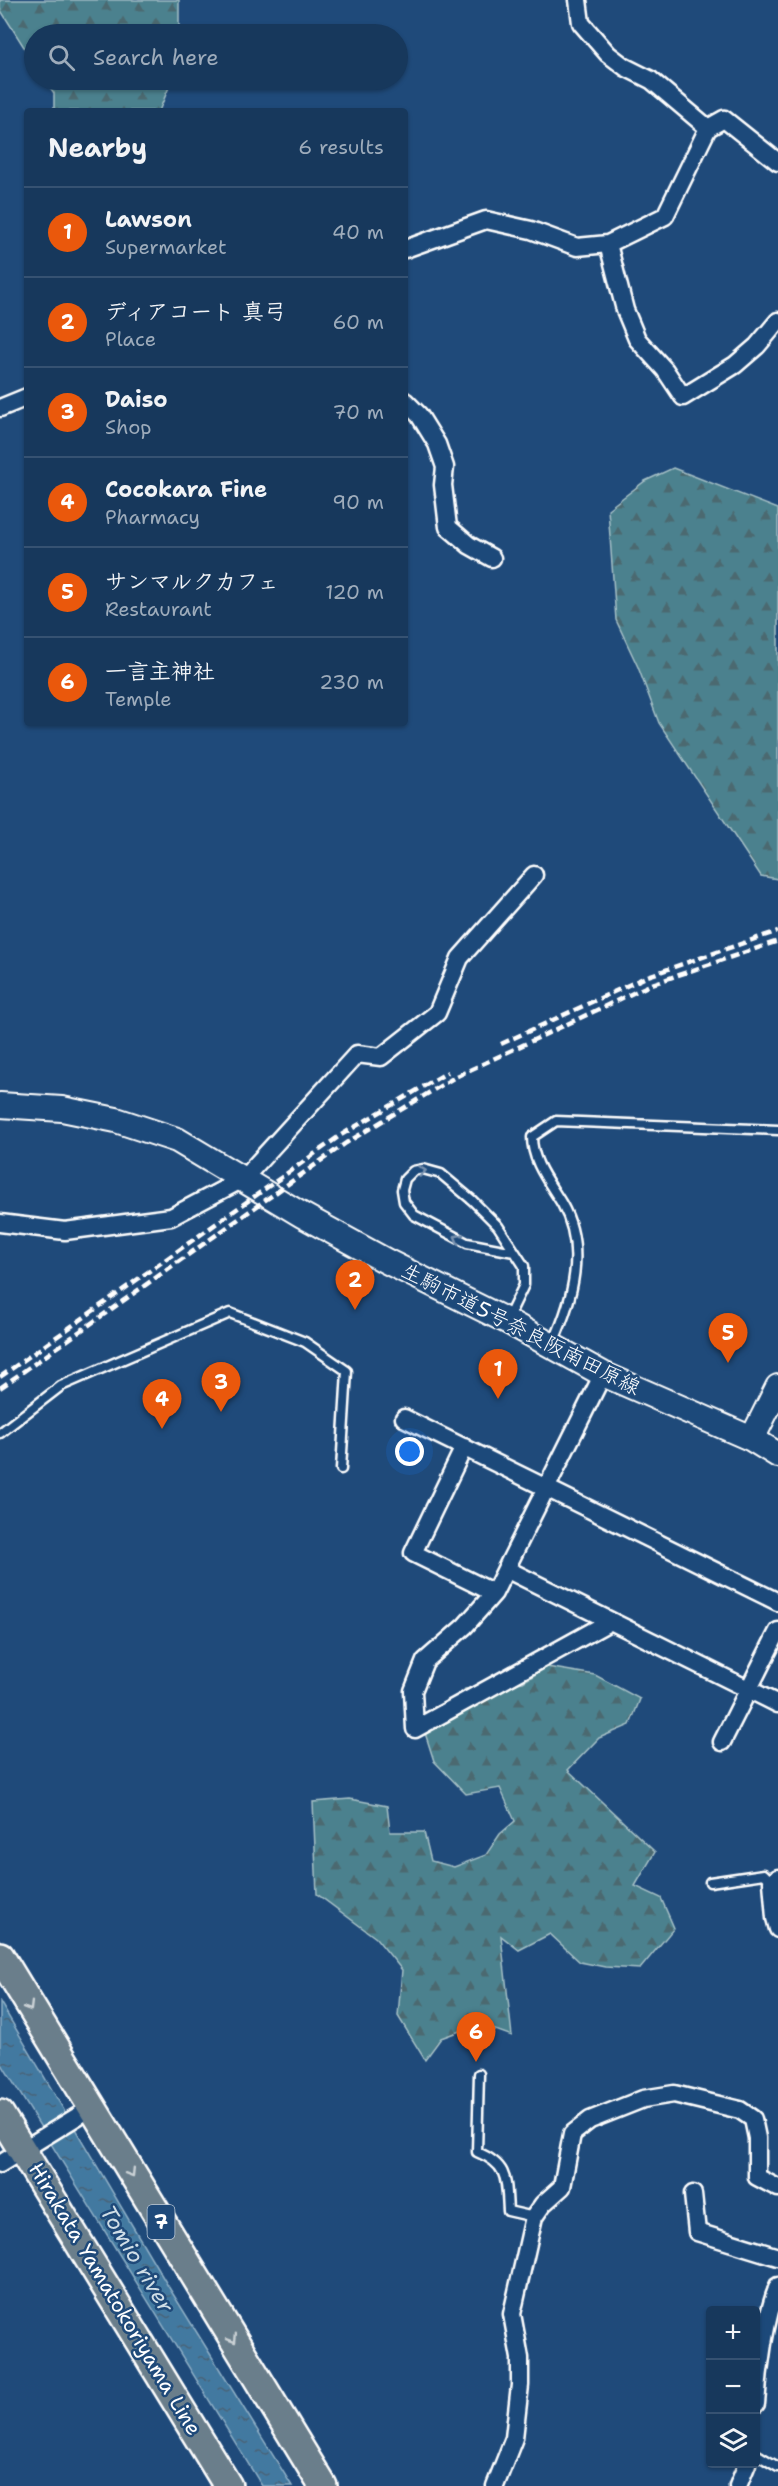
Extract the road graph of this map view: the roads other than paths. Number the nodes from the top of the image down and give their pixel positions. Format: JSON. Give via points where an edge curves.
{"nodes":[{"id":1,"x":578,"y":0,"type":"edge"},
{"id":2,"x":708,"y":128,"type":"junction"},
{"id":3,"x":778,"y":162,"type":"edge"},
{"id":4,"x":608,"y":244,"type":"junction"},
{"id":5,"x":408,"y":248,"type":"edge"},
{"id":6,"x":778,"y":321,"type":"edge"},
{"id":7,"x":24,"y":397,"type":"edge"},
{"id":8,"x":408,"y":404,"type":"edge"},
{"id":9,"x":0,"y":408,"type":"edge"},
{"id":10,"x":492,"y":558,"type":"dead end"},
{"id":11,"x":534,"y":875,"type":"dead end"},
{"id":12,"x":0,"y":1105,"type":"edge"},
{"id":13,"x":778,"y":1130,"type":"edge"},
{"id":14,"x":243,"y":1179,"type":"junction"},
{"id":15,"x":0,"y":1223,"type":"edge"},
{"id":16,"x":514,"y":1252,"type":"junction"},
{"id":17,"x":507,"y":1322,"type":"junction"},
{"id":18,"x":552,"y":1346,"type":"junction"},
{"id":19,"x":603,"y":1374,"type":"junction"},
{"id":20,"x":778,"y":1387,"type":"edge"},
{"id":21,"x":404,"y":1418,"type":"dead end"},
{"id":22,"x":0,"y":1433,"type":"edge"},
{"id":23,"x":752,"y":1439,"type":"junction"},
{"id":24,"x":464,"y":1447,"type":"junction"},
{"id":25,"x":778,"y":1455,"type":"edge"},
{"id":26,"x":341,"y":1469,"type":"dead end"},
{"id":27,"x":546,"y":1490,"type":"junction"},
{"id":28,"x":506,"y":1569,"type":"junction"},
{"id":29,"x":494,"y":1593,"type":"junction"},
{"id":30,"x":778,"y":1602,"type":"edge"},
{"id":31,"x":611,"y":1621,"type":"junction"},
{"id":32,"x":778,"y":1631,"type":"edge"},
{"id":33,"x":748,"y":1689,"type":"junction"},
{"id":34,"x":778,"y":1704,"type":"edge"},
{"id":35,"x":722,"y":1742,"type":"dead end"},
{"id":36,"x":775,"y":1880,"type":"edge"},
{"id":37,"x":710,"y":1882,"type":"dead end"},
{"id":38,"x":778,"y":1929,"type":"edge"},
{"id":39,"x":0,"y":1956,"type":"edge"},
{"id":40,"x":479,"y":2074,"type":"dead end"},
{"id":41,"x":91,"y":2108,"type":"junction"},
{"id":42,"x":0,"y":2114,"type":"edge"},
{"id":43,"x":24,"y":2151,"type":"junction"},
{"id":44,"x":0,"y":2164,"type":"edge"},
{"id":45,"x":778,"y":2188,"type":"edge"},
{"id":46,"x":693,"y":2194,"type":"dead end"},
{"id":47,"x":534,"y":2217,"type":"junction"},
{"id":48,"x":778,"y":2257,"type":"edge"},
{"id":49,"x":778,"y":2286,"type":"edge"},
{"id":50,"x":765,"y":2343,"type":"junction"},
{"id":51,"x":778,"y":2355,"type":"edge"},
{"id":52,"x":760,"y":2360,"type":"edge"},
{"id":53,"x":760,"y":2456,"type":"edge"},
{"id":54,"x":778,"y":2467,"type":"edge"},
{"id":55,"x":745,"y":2468,"type":"edge"},
{"id":56,"x":228,"y":2486,"type":"edge"},
{"id":57,"x":323,"y":2486,"type":"edge"},
{"id":58,"x":495,"y":2486,"type":"edge"},
{"id":59,"x":738,"y":2486,"type":"edge"}],
"edges":[{"from":1,"to":2,"type":"street","via":[[581,23],[608,54],[625,68],[651,80]]},
{"from":2,"to":3,"type":"street","via":[[724,119]]},
{"from":2,"to":4,"type":"street","via":[[666,216]]},
{"from":4,"to":5,"type":"street","via":[[577,247],[531,230],[486,220]]},
{"from":4,"to":6,"type":"street","via":[[625,310],[637,339],[683,397],[735,365]]},
{"from":7,"to":9,"type":"street"},
{"from":8,"to":10,"type":"street","via":[[437,444],[445,467],[448,527]]},
{"from":11,"to":14,"type":"street","via":[[460,958],[438,1013],[381,1057],[357,1054]]},
{"from":12,"to":14,"type":"street","name":"生駒市道5号奈良阪南田原線","via":[[62,1109],[116,1120],[177,1140]]},
{"from":13,"to":18,"type":"lane","via":[[556,1121],[532,1137],[532,1152],[573,1227],[576,1256],[572,1290]]},
{"from":14,"to":15,"type":"street","via":[[171,1217],[65,1231]]},
{"from":14,"to":17,"type":"street","name":"生駒市道5号奈良阪南田原線","via":[[386,1261]]},
{"from":16,"to":16,"type":"lane","one_way":true,"via":[[467,1243],[414,1215],[404,1202],[405,1179],[423,1169],[441,1174],[498,1226]]},
{"from":16,"to":17,"type":"lane","via":[[524,1266],[525,1276]]},
{"from":17,"to":18,"type":"street","name":"生駒市道5号奈良阪南田原線"},
{"from":18,"to":19,"type":"street","name":"生駒市道5号奈良阪南田原線"},
{"from":19,"to":23,"type":"street","name":"生駒市道5号奈良阪南田原線"},
{"from":19,"to":27,"type":"street"},
{"from":20,"to":23,"type":"street"},
{"from":21,"to":24,"type":"street"},
{"from":22,"to":26,"type":"lane","via":[[61,1386],[230,1313],[305,1342],[347,1371]]},
{"from":23,"to":25,"type":"street","name":"生駒市道5号奈良阪南田原線"},
{"from":24,"to":27,"type":"street"},
{"from":24,"to":29,"type":"street","via":[[413,1553]]},
{"from":27,"to":28,"type":"street"},
{"from":27,"to":30,"type":"street"},
{"from":28,"to":29,"type":"street"},
{"from":28,"to":31,"type":"street"},
{"from":29,"to":31,"type":"street","via":[[465,1626],[425,1661],[413,1691],[415,1729]]},
{"from":31,"to":33,"type":"street"},
{"from":32,"to":33,"type":"street"},
{"from":33,"to":34,"type":"street"},
{"from":33,"to":35,"type":"street"},
{"from":36,"to":37,"type":"lane","via":[[765,1874]]},
{"from":36,"to":38,"type":"street"},
{"from":39,"to":41,"type":"main road","number":"7","one_way":true},
{"from":40,"to":47,"type":"lane","via":[[477,2152],[493,2159],[506,2175],[508,2211]]},
{"from":41,"to":43,"type":"street"},
{"from":41,"to":57,"type":"main road","number":"7","one_way":true},
{"from":42,"to":43,"type":"main road","name":"Hirakata Yamatokoriyama Line"},
{"from":43,"to":44,"type":"street"},
{"from":43,"to":56,"type":"main road","name":"Hirakata Yamatokoriyama Line"},
{"from":45,"to":47,"type":"street","via":[[757,2177],[753,2119],[740,2110],[674,2094],[643,2099],[590,2120],[572,2134],[562,2187]]},
{"from":46,"to":48,"type":"street","via":[[696,2232]]},
{"from":47,"to":58,"type":"street","via":[[512,2314],[520,2358],[514,2438]]},
{"from":49,"to":50,"type":"street"},
{"from":50,"to":51,"type":"street"},
{"from":50,"to":52,"type":"street"},
{"from":53,"to":54,"type":"lane"},
{"from":55,"to":59,"type":"street"}]}
